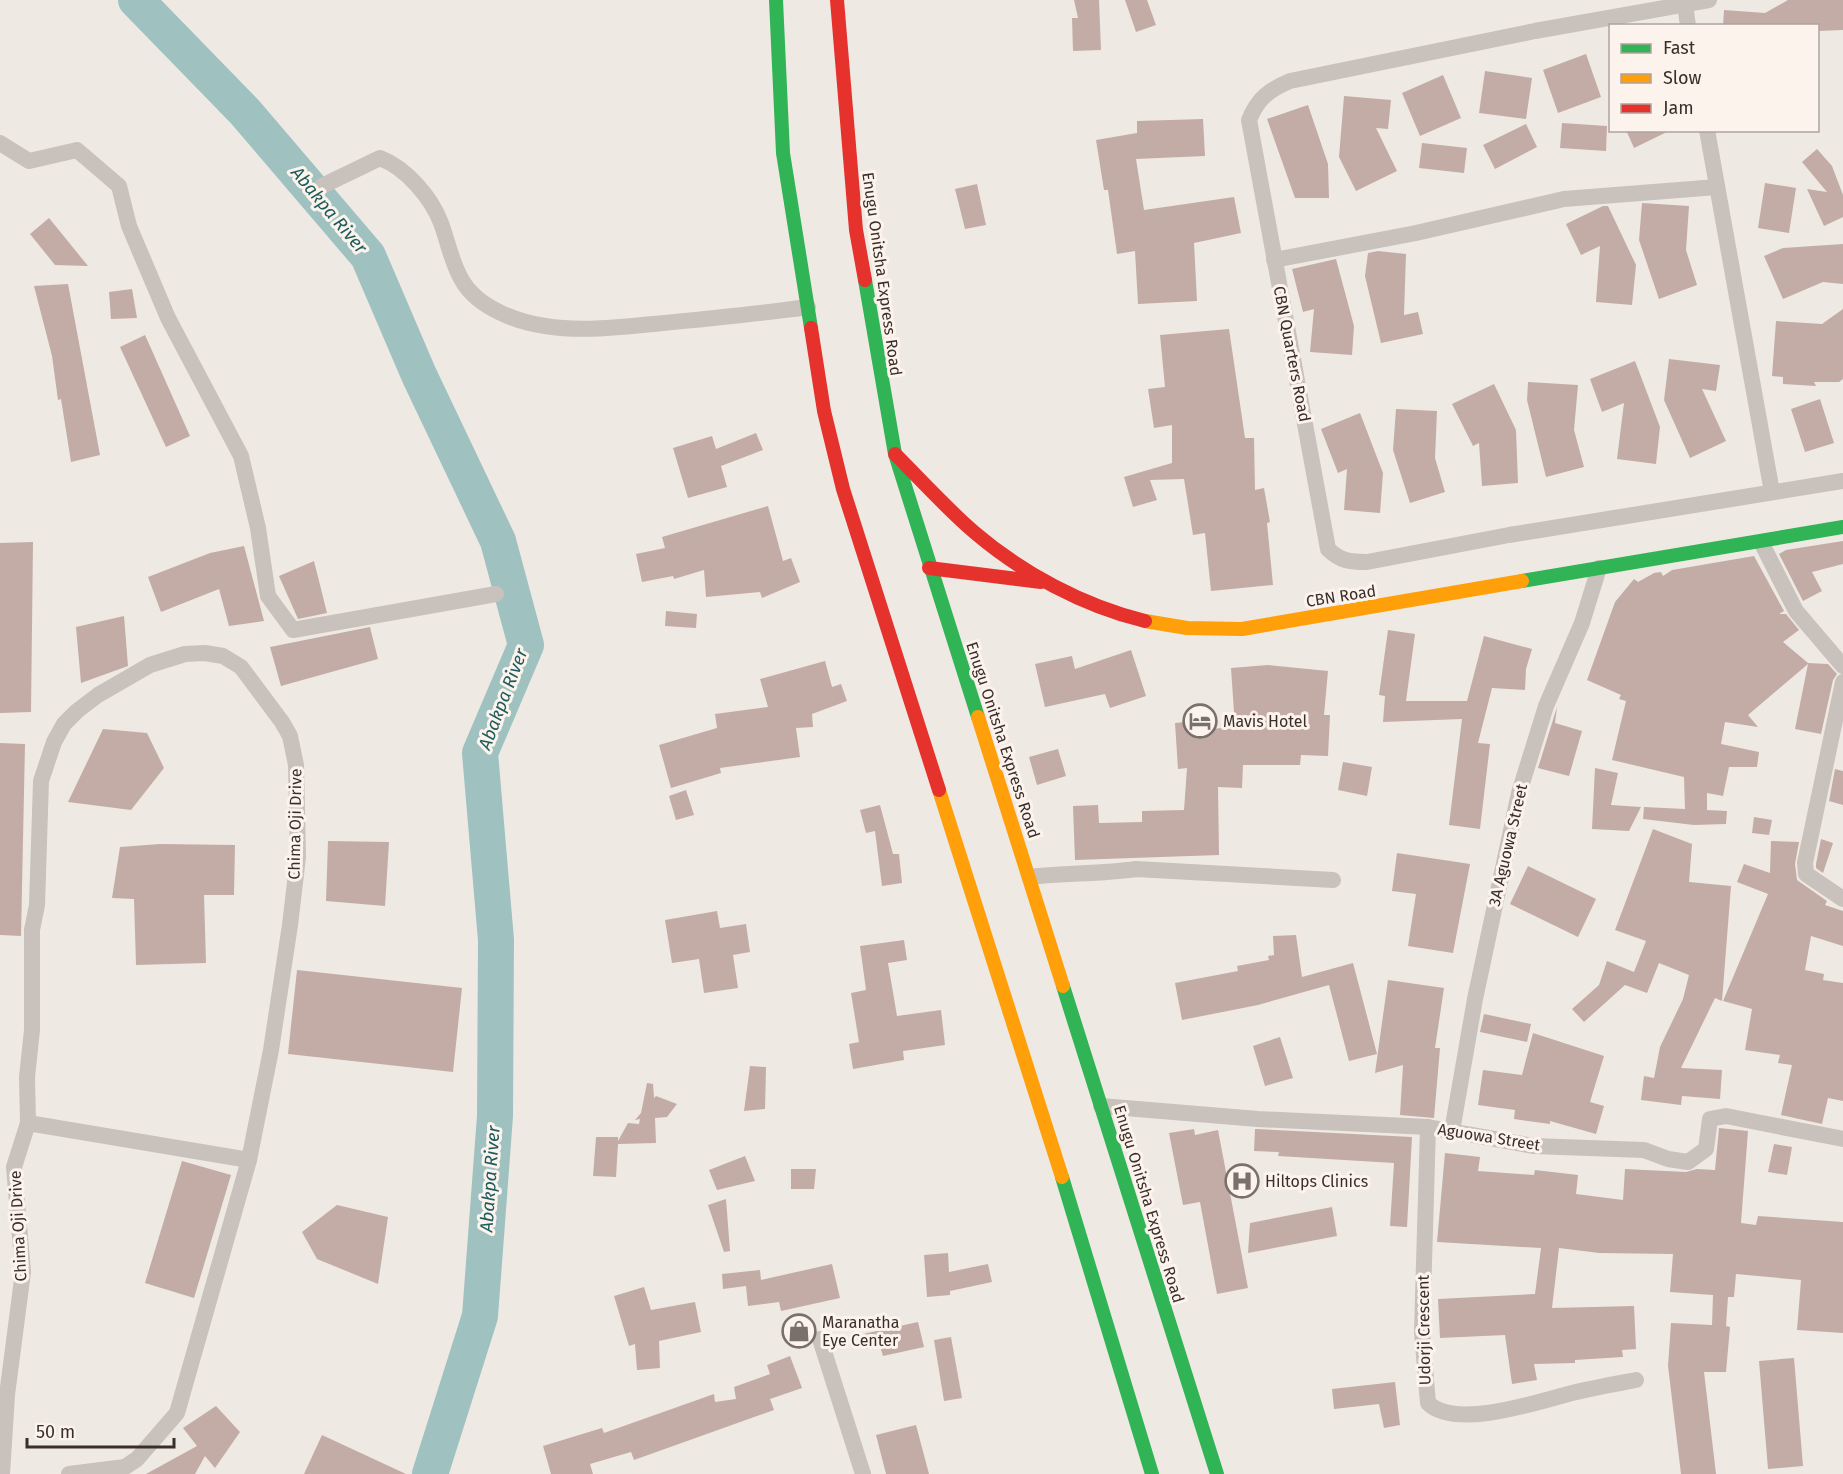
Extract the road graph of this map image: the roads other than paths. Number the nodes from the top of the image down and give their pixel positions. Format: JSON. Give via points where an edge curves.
{"nodes":[{"id":1,"x":776,"y":0,"type":"edge"},
{"id":2,"x":837,"y":0,"type":"edge"},
{"id":3,"x":1709,"y":0,"type":"edge"},
{"id":4,"x":1685,"y":4,"type":"junction"},
{"id":5,"x":1688,"y":24,"type":"edge"},
{"id":6,"x":1707,"y":132,"type":"edge"},
{"id":7,"x":0,"y":143,"type":"edge"},
{"id":8,"x":321,"y":186,"type":"dead end"},
{"id":9,"x":1717,"y":187,"type":"junction"},
{"id":10,"x":1274,"y":260,"type":"junction"},
{"id":11,"x":808,"y":308,"type":"junction"},
{"id":12,"x":895,"y":454,"type":"junction"},
{"id":13,"x":1843,"y":481,"type":"edge"},
{"id":14,"x":1772,"y":492,"type":"junction"},
{"id":15,"x":1843,"y":527,"type":"edge"},
{"id":16,"x":1761,"y":542,"type":"junction"},
{"id":17,"x":929,"y":568,"type":"junction"},
{"id":18,"x":1599,"y":568,"type":"junction"},
{"id":19,"x":1047,"y":583,"type":"junction"},
{"id":20,"x":496,"y":594,"type":"dead end"},
{"id":21,"x":1843,"y":666,"type":"edge"},
{"id":22,"x":1843,"y":682,"type":"edge"},
{"id":23,"x":1030,"y":877,"type":"junction"},
{"id":24,"x":1333,"y":880,"type":"dead end"},
{"id":25,"x":1843,"y":899,"type":"edge"},
{"id":26,"x":1101,"y":1106,"type":"junction"},
{"id":27,"x":28,"y":1123,"type":"junction"},
{"id":28,"x":1428,"y":1127,"type":"junction"},
{"id":29,"x":1452,"y":1131,"type":"junction"},
{"id":30,"x":1843,"y":1139,"type":"edge"},
{"id":31,"x":249,"y":1160,"type":"junction"},
{"id":32,"x":820,"y":1339,"type":"dead end"},
{"id":33,"x":1636,"y":1380,"type":"dead end"},
{"id":34,"x":2,"y":1474,"type":"edge"},
{"id":35,"x":69,"y":1474,"type":"edge"},
{"id":36,"x":863,"y":1474,"type":"edge"},
{"id":37,"x":1152,"y":1474,"type":"edge"},
{"id":38,"x":1217,"y":1474,"type":"edge"}],
"edges":[{"from":1,"to":11,"type":"main road","via":[[783,153]]},
{"from":2,"to":12,"type":"main road","name":"Enugu Onitsha Express Road","via":[[856,230]]},
{"from":3,"to":4,"type":"street","name":"CBN Quarters Road"},
{"from":4,"to":5,"type":"street"},
{"from":4,"to":10,"type":"street","name":"CBN Quarters Road","via":[[1290,81],[1270,90],[1256,103],[1249,120]]},
{"from":6,"to":9,"type":"street"},
{"from":7,"to":20,"type":"street","via":[[29,161],[77,150],[119,186],[129,225],[168,318],[241,456],[258,528],[268,596],[292,630]]},
{"from":8,"to":11,"type":"street","via":[[380,158],[391,162],[422,192],[439,219],[469,291],[496,310],[544,326],[622,327]]},
{"from":9,"to":10,"type":"street","via":[[1564,199]]},
{"from":9,"to":14,"type":"street"},
{"from":10,"to":14,"type":"street","name":"CBN Quarters Road","via":[[1328,549],[1337,558],[1367,562]]},
{"from":11,"to":37,"type":"main road","via":[[824,411],[843,489],[1048,1132]]},
{"from":12,"to":17,"type":"main road","name":"Enugu Onitsha Express Road"},
{"from":12,"to":19,"type":"main road","name":"CBN Road","via":[[987,543]]},
{"from":13,"to":14,"type":"street","name":"CBN Quarters Road"},
{"from":15,"to":16,"type":"main road","name":"CBN Road"},
{"from":16,"to":18,"type":"main road","name":"CBN Road"},
{"from":16,"to":21,"type":"street","via":[[1796,611]]},
{"from":17,"to":19,"type":"main road"},
{"from":17,"to":23,"type":"main road","name":"Enugu Onitsha Express Road"},
{"from":18,"to":19,"type":"main road","name":"CBN Road","via":[[1242,629],[1200,630],[1154,624]]},
{"from":18,"to":29,"type":"street","name":"3A Aguowa Street","via":[[1582,623],[1546,706],[1518,793]]},
{"from":22,"to":25,"type":"street","via":[[1805,863],[1806,874],[1813,881]]},
{"from":23,"to":24,"type":"street","via":[[1136,869]]},
{"from":23,"to":26,"type":"main road","name":"Enugu Onitsha Express Road"},
{"from":26,"to":28,"type":"street","name":"Aguowa Street"},
{"from":26,"to":38,"type":"main road","name":"Enugu Onitsha Express Road"},
{"from":27,"to":31,"type":"street"},
{"from":27,"to":31,"type":"street","name":"Chima Oji Drive","via":[[32,930],[37,905],[41,781],[54,742],[64,724],[98,695],[161,659],[205,653],[231,659],[253,680],[290,736],[296,765],[298,857],[290,925]]},
{"from":27,"to":34,"type":"street","name":"Chima Oji Drive","via":[[14,1167],[23,1272],[9,1377]]},
{"from":28,"to":29,"type":"street","name":"Aguowa Street"},
{"from":28,"to":33,"type":"street","name":"Udorji Crescent","via":[[1422,1332],[1428,1403],[1435,1410],[1448,1413],[1495,1413]]},
{"from":29,"to":30,"type":"street","name":"Aguowa Street","via":[[1533,1146],[1644,1150],[1688,1162],[1706,1149],[1710,1119],[1726,1116]]},
{"from":31,"to":35,"type":"street","name":"Chima Oji Drive","via":[[177,1413],[125,1467]]},
{"from":32,"to":36,"type":"street"}]}
